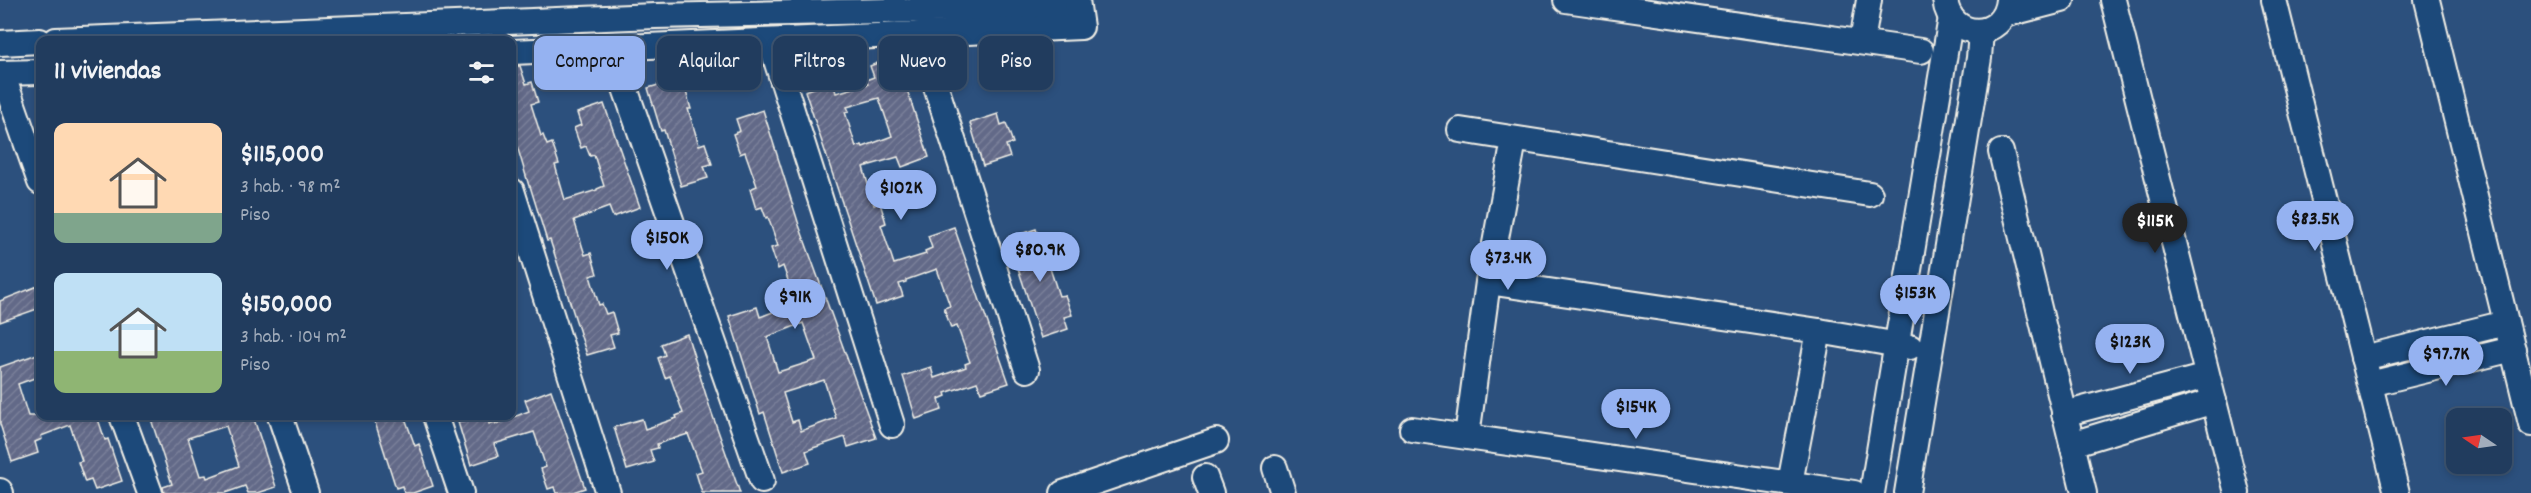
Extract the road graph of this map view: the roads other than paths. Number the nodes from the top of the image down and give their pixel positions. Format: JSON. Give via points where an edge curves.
{"nodes":[{"id":1,"x":1566,"y":0,"type":"edge"},
{"id":2,"x":1869,"y":0,"type":"edge"},
{"id":3,"x":2062,"y":0,"type":"edge"},
{"id":4,"x":2113,"y":0,"type":"edge"},
{"id":5,"x":2274,"y":0,"type":"edge"},
{"id":6,"x":2427,"y":0,"type":"edge"},
{"id":7,"x":1077,"y":4,"type":"edge"},
{"id":8,"x":2006,"y":7,"type":"edge"},
{"id":9,"x":1948,"y":9,"type":"edge"},
{"id":10,"x":655,"y":16,"type":"junction"},
{"id":11,"x":1981,"y":31,"type":"junction"},
{"id":12,"x":919,"y":34,"type":"junction"},
{"id":13,"x":178,"y":36,"type":"edge"},
{"id":14,"x":36,"y":41,"type":"edge"},
{"id":15,"x":770,"y":41,"type":"junction"},
{"id":16,"x":1862,"y":42,"type":"junction"},
{"id":17,"x":0,"y":43,"type":"edge"},
{"id":18,"x":645,"y":46,"type":"edge"},
{"id":19,"x":656,"y":46,"type":"junction"},
{"id":20,"x":534,"y":51,"type":"edge"},
{"id":21,"x":1921,"y":51,"type":"dead end"},
{"id":22,"x":516,"y":52,"type":"edge"},
{"id":23,"x":36,"y":72,"type":"edge"},
{"id":24,"x":1,"y":73,"type":"edge"},
{"id":25,"x":626,"y":90,"type":"edge"},
{"id":26,"x":1460,"y":130,"type":"dead end"},
{"id":27,"x":1514,"y":140,"type":"junction"},
{"id":28,"x":2001,"y":152,"type":"dead end"},
{"id":29,"x":36,"y":171,"type":"edge"},
{"id":30,"x":1870,"y":194,"type":"dead end"},
{"id":31,"x":516,"y":204,"type":"edge"},
{"id":32,"x":1488,"y":282,"type":"junction"},
{"id":33,"x":2506,"y":323,"type":"junction"},
{"id":34,"x":1819,"y":331,"type":"junction"},
{"id":35,"x":1896,"y":346,"type":"junction"},
{"id":36,"x":1930,"y":348,"type":"junction"},
{"id":37,"x":2512,"y":349,"type":"junction"},
{"id":38,"x":2363,"y":358,"type":"junction"},
{"id":39,"x":1027,"y":370,"type":"dead end"},
{"id":40,"x":2207,"y":376,"type":"junction"},
{"id":41,"x":2370,"y":384,"type":"junction"},
{"id":42,"x":2214,"y":401,"type":"junction"},
{"id":43,"x":2064,"y":414,"type":"junction"},
{"id":44,"x":123,"y":420,"type":"edge"},
{"id":45,"x":281,"y":420,"type":"edge"},
{"id":46,"x":436,"y":420,"type":"edge"},
{"id":47,"x":2531,"y":424,"type":"edge"},
{"id":48,"x":892,"y":425,"type":"dead end"},
{"id":49,"x":1412,"y":429,"type":"dead end"},
{"id":50,"x":1467,"y":436,"type":"junction"},
{"id":51,"x":1216,"y":441,"type":"dead end"},
{"id":52,"x":2072,"y":444,"type":"junction"},
{"id":53,"x":1275,"y":468,"type":"dead end"},
{"id":54,"x":762,"y":481,"type":"dead end"},
{"id":55,"x":1790,"y":483,"type":"junction"},
{"id":56,"x":150,"y":493,"type":"edge"},
{"id":57,"x":306,"y":493,"type":"edge"},
{"id":58,"x":461,"y":493,"type":"edge"},
{"id":59,"x":608,"y":493,"type":"edge"},
{"id":60,"x":1063,"y":493,"type":"edge"},
{"id":61,"x":1283,"y":493,"type":"edge"},
{"id":62,"x":1854,"y":493,"type":"edge"},
{"id":63,"x":1872,"y":493,"type":"edge"},
{"id":64,"x":1907,"y":493,"type":"edge"},
{"id":65,"x":2084,"y":493,"type":"edge"},
{"id":66,"x":2236,"y":493,"type":"edge"},
{"id":67,"x":2397,"y":493,"type":"edge"}],
"edges":[{"from":1,"to":16,"type":"street"},
{"from":2,"to":16,"type":"street"},
{"from":3,"to":8,"type":"street"},
{"from":4,"to":40,"type":"street"},
{"from":5,"to":38,"type":"street"},
{"from":6,"to":33,"type":"street"},
{"from":7,"to":10,"type":"street"},
{"from":7,"to":12,"type":"street","via":[[1081,27]]},
{"from":8,"to":11,"type":"street","via":[[1995,26]]},
{"from":9,"to":11,"type":"street","via":[[1964,28]]},
{"from":9,"to":35,"type":"street"},
{"from":10,"to":13,"type":"street"},
{"from":10,"to":19,"type":"street"},
{"from":11,"to":36,"type":"street"},
{"from":12,"to":15,"type":"street"},
{"from":12,"to":39,"type":"street"},
{"from":14,"to":17,"type":"street"},
{"from":15,"to":19,"type":"street"},
{"from":15,"to":48,"type":"street"},
{"from":16,"to":21,"type":"street"},
{"from":18,"to":19,"type":"street"},
{"from":20,"to":22,"type":"street"},
{"from":23,"to":24,"type":"street"},
{"from":24,"to":29,"type":"street"},
{"from":25,"to":54,"type":"street"},
{"from":26,"to":27,"type":"street"},
{"from":27,"to":30,"type":"street"},
{"from":27,"to":32,"type":"street"},
{"from":28,"to":43,"type":"street"},
{"from":31,"to":59,"type":"street"},
{"from":32,"to":34,"type":"street"},
{"from":32,"to":50,"type":"street"},
{"from":33,"to":37,"type":"street"},
{"from":33,"to":38,"type":"street"},
{"from":34,"to":35,"type":"street"},
{"from":34,"to":55,"type":"street"},
{"from":35,"to":36,"type":"street"},
{"from":35,"to":63,"type":"street"},
{"from":36,"to":64,"type":"street"},
{"from":37,"to":41,"type":"street"},
{"from":37,"to":47,"type":"street"},
{"from":38,"to":41,"type":"street"},
{"from":40,"to":42,"type":"street"},
{"from":40,"to":43,"type":"street"},
{"from":41,"to":67,"type":"street"},
{"from":42,"to":52,"type":"street"},
{"from":42,"to":66,"type":"street"},
{"from":43,"to":52,"type":"street"},
{"from":44,"to":56,"type":"street"},
{"from":45,"to":57,"type":"street"},
{"from":46,"to":58,"type":"street"},
{"from":49,"to":50,"type":"street"},
{"from":50,"to":55,"type":"street"},
{"from":51,"to":60,"type":"street"},
{"from":52,"to":65,"type":"street"},
{"from":53,"to":61,"type":"street"},
{"from":55,"to":62,"type":"street"}]}
